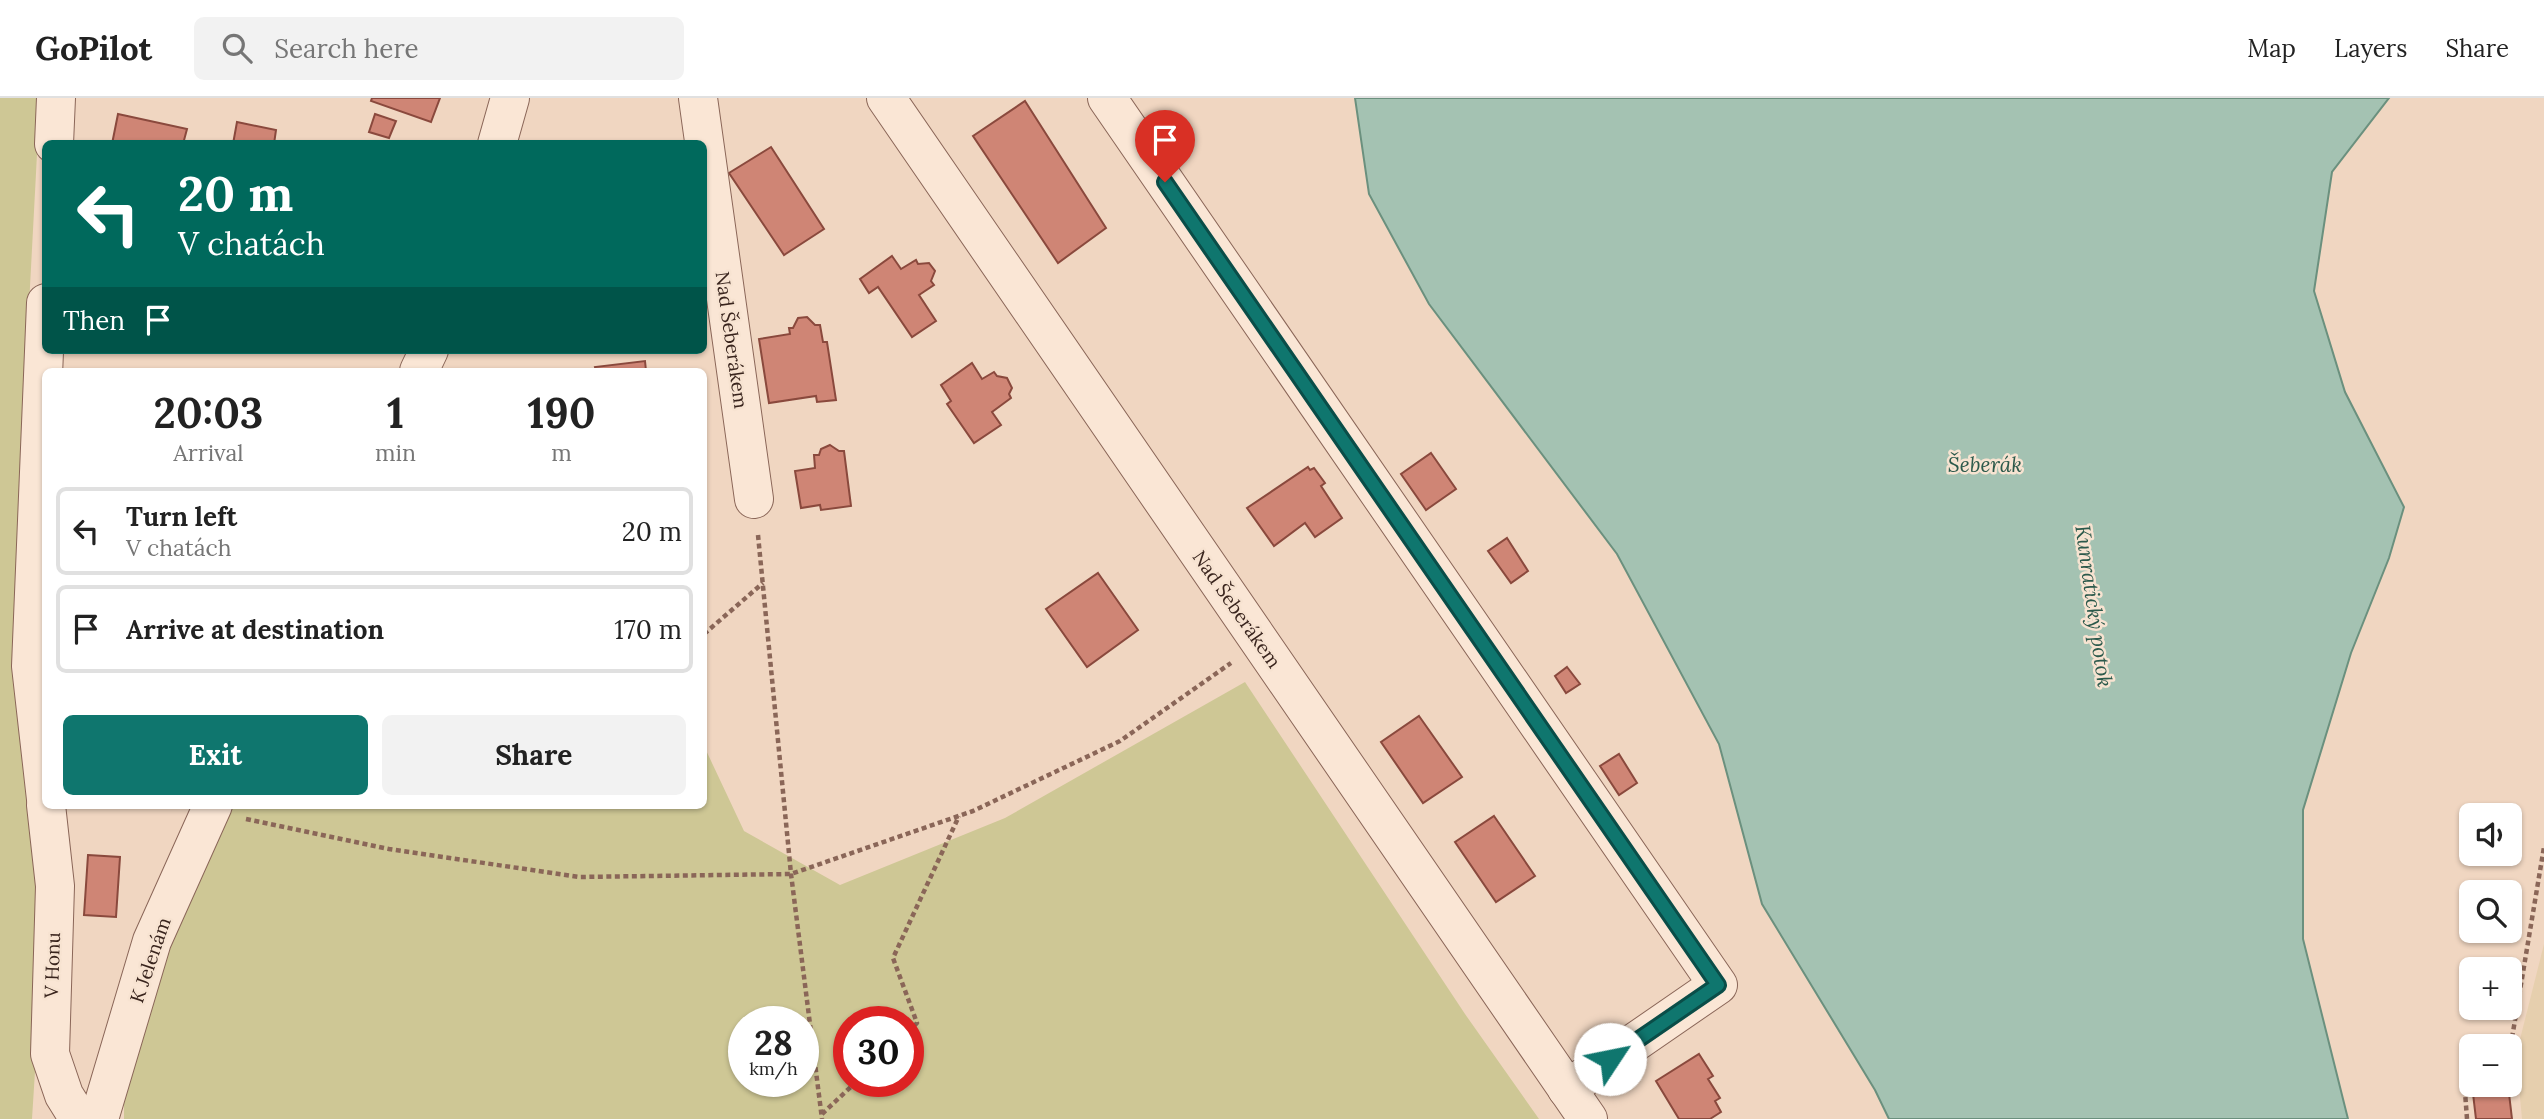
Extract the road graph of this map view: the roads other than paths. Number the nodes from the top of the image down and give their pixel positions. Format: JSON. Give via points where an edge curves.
{"nodes":[{"id":1,"x":56,"y":98,"type":"edge"},
{"id":2,"x":510,"y":98,"type":"edge"},
{"id":3,"x":698,"y":98,"type":"edge"},
{"id":4,"x":886,"y":98,"type":"edge"},
{"id":5,"x":1107,"y":98,"type":"edge"},
{"id":6,"x":54,"y":140,"type":"edge"},
{"id":7,"x":498,"y":140,"type":"edge"},
{"id":8,"x":704,"y":140,"type":"edge"},
{"id":9,"x":707,"y":162,"type":"edge"},
{"id":10,"x":42,"y":400,"type":"edge"},
{"id":11,"x":754,"y":499,"type":"road end"},
{"id":12,"x":42,"y":764,"type":"edge"},
{"id":13,"x":46,"y":809,"type":"edge"},
{"id":14,"x":212,"y":809,"type":"edge"},
{"id":15,"x":1577,"y":1104,"type":"edge"},
{"id":16,"x":79,"y":1119,"type":"edge"},
{"id":17,"x":99,"y":1119,"type":"edge"}],
"edges":[{"from":1,"to":6,"type":"street"},
{"from":2,"to":7,"type":"street"},
{"from":3,"to":8,"type":"street","name":"Nad Šeberákem"},
{"from":4,"to":15,"type":"street","name":"Nad Šeberákem"},
{"from":5,"to":15,"type":"street","via":[[1718,985]]},
{"from":9,"to":11,"type":"street","name":"Nad Šeberákem"},
{"from":10,"to":12,"type":"street","via":[[31,666]]},
{"from":13,"to":16,"type":"street","name":"V Honu","via":[[55,886],[50,1054],[64,1095]]},
{"from":14,"to":17,"type":"street","name":"K Jelenám","via":[[152,941]]}]}
